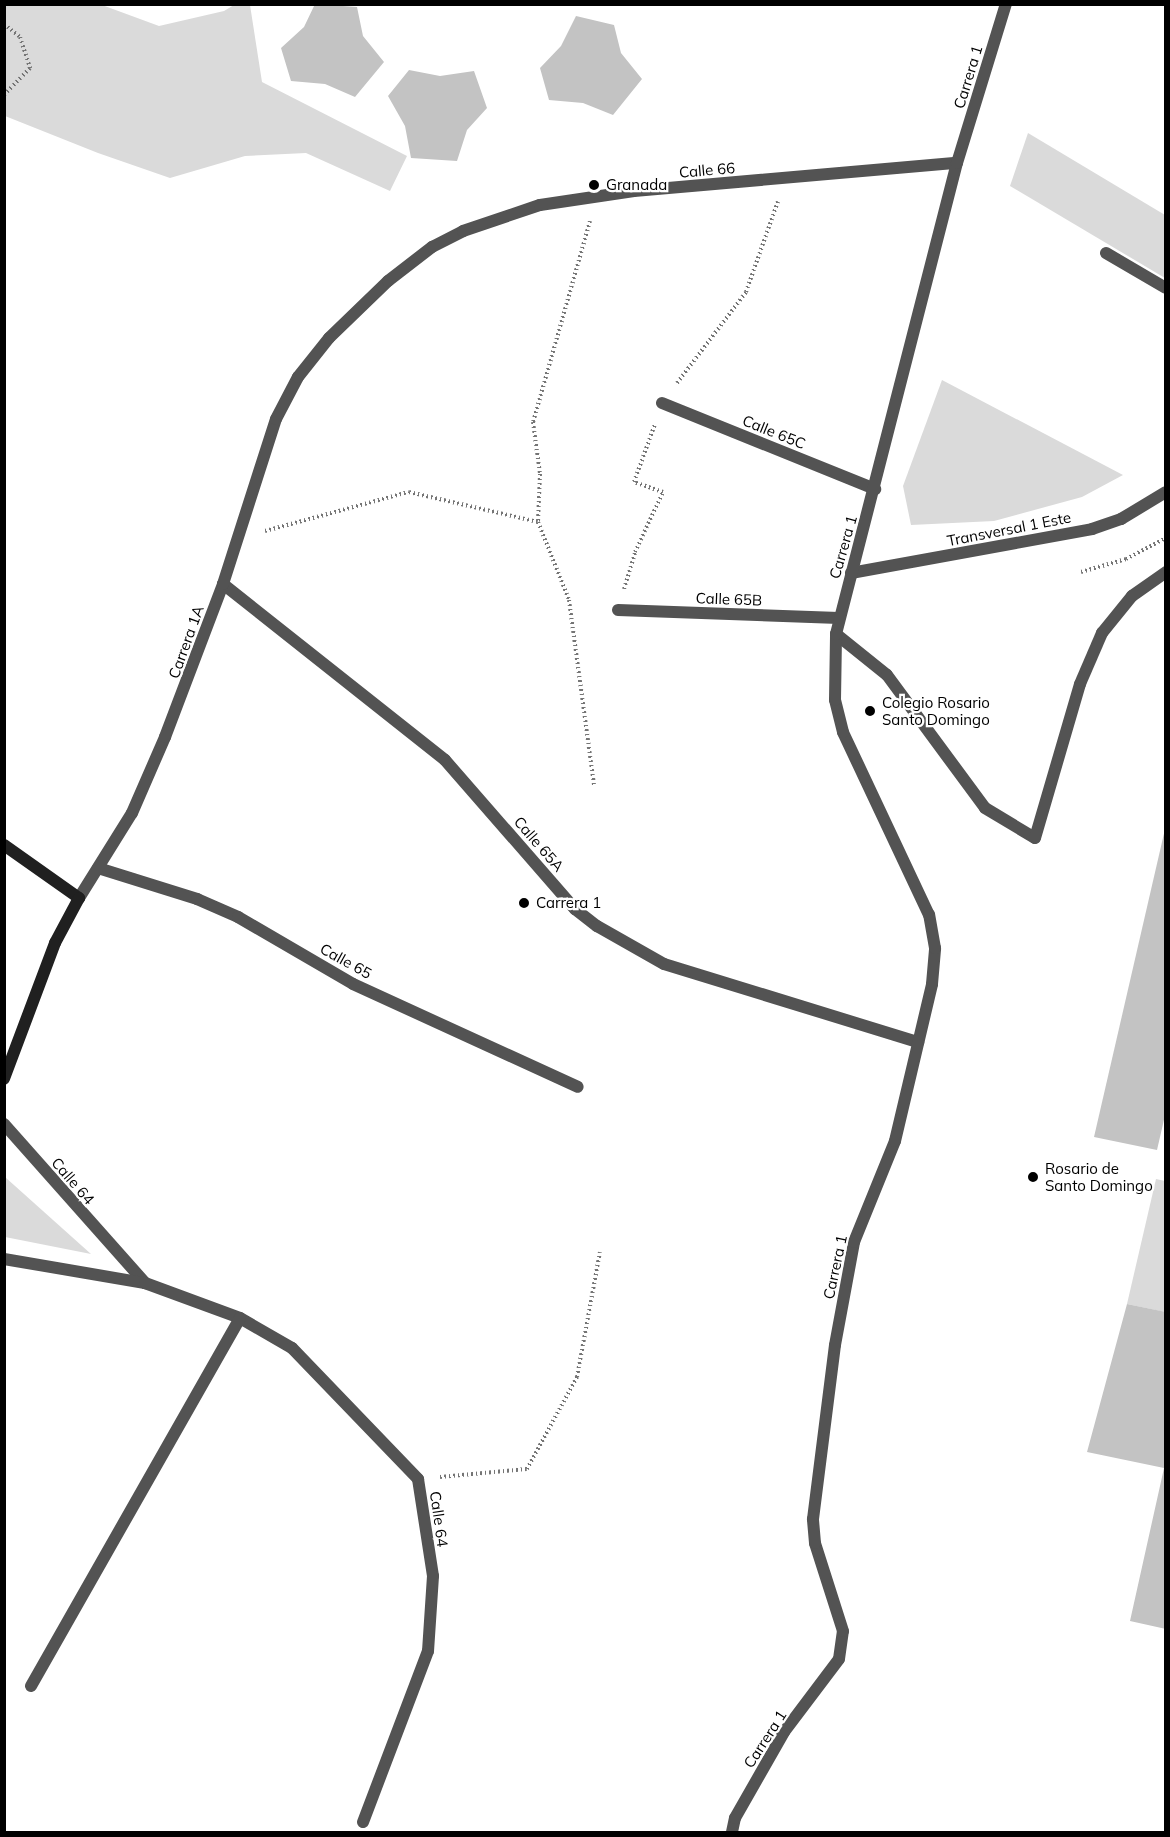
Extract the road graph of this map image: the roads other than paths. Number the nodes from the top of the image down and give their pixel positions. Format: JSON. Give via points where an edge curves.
{"nodes":[{"id":1,"x":1006,"y":4,"type":"edge"},
{"id":2,"x":957,"y":163,"type":"junction"},
{"id":3,"x":432,"y":247,"type":"joint"},
{"id":4,"x":1106,"y":253,"type":"dead end"},
{"id":5,"x":1166,"y":288,"type":"edge"},
{"id":6,"x":662,"y":403,"type":"dead end"},
{"id":7,"x":875,"y":489,"type":"junction"},
{"id":8,"x":1166,"y":492,"type":"edge"},
{"id":9,"x":1166,"y":572,"type":"edge"},
{"id":10,"x":851,"y":573,"type":"junction"},
{"id":11,"x":223,"y":584,"type":"junction"},
{"id":12,"x":618,"y":610,"type":"dead end"},
{"id":13,"x":839,"y":618,"type":"junction"},
{"id":14,"x":836,"y":634,"type":"junction"},
{"id":15,"x":4,"y":845,"type":"edge"},
{"id":16,"x":98,"y":868,"type":"junction"},
{"id":17,"x":79,"y":898,"type":"junction"},
{"id":18,"x":918,"y":1042,"type":"junction"},
{"id":19,"x":4,"y":1079,"type":"edge"},
{"id":20,"x":578,"y":1087,"type":"dead end"},
{"id":21,"x":4,"y":1124,"type":"edge"},
{"id":22,"x":4,"y":1259,"type":"edge"},
{"id":23,"x":145,"y":1283,"type":"junction"},
{"id":24,"x":240,"y":1318,"type":"junction"},
{"id":25,"x":31,"y":1686,"type":"dead end"},
{"id":26,"x":363,"y":1822,"type":"dead end"},
{"id":27,"x":732,"y":1833,"type":"edge"}],
"edges":[{"from":1,"to":2,"type":"street","name":"Carrera 1"},
{"from":2,"to":3,"type":"street","name":"Calle 66","via":[[540,205],[502,215]]},
{"from":2,"to":7,"type":"street","name":"Carrera 1"},
{"from":3,"to":11,"type":"street","name":"Carrera 1A","via":[[352,313],[298,377],[276,419]]},
{"from":4,"to":5,"type":"street"},
{"from":6,"to":7,"type":"street","name":"Calle 65C"},
{"from":7,"to":10,"type":"street","name":"Carrera 1"},
{"from":8,"to":10,"type":"street","name":"Transversal 1 Este","via":[[1121,519],[1092,529]]},
{"from":9,"to":14,"type":"street","via":[[1132,596],[1102,633],[1080,684],[1035,838],[986,807],[887,675]]},
{"from":10,"to":13,"type":"street","name":"Carrera 1"},
{"from":11,"to":16,"type":"street","name":"Carrera 1A","via":[[192,671],[132,813]]},
{"from":11,"to":18,"type":"street","name":"Calle 65A","via":[[445,760],[575,909],[612,936],[664,964]]},
{"from":12,"to":13,"type":"street","name":"Calle 65B"},
{"from":13,"to":14,"type":"street","name":"Carrera 1"},
{"from":14,"to":18,"type":"street","name":"Carrera 1","via":[[833,667],[843,732],[929,915],[935,948],[933,972]]},
{"from":15,"to":17,"type":"street"},
{"from":16,"to":17,"type":"street","name":"Carrera 1A"},
{"from":16,"to":20,"type":"street","name":"Calle 65","via":[[217,908],[353,984]]},
{"from":17,"to":19,"type":"street","name":"Carrera 1A","via":[[55,943]]},
{"from":18,"to":27,"type":"street","name":"Carrera 1","via":[[895,1141],[854,1242],[833,1356],[813,1519],[815,1544],[843,1631],[839,1659],[784,1732],[735,1818]]},
{"from":21,"to":23,"type":"street","name":"Calle 64"},
{"from":22,"to":23,"type":"street","name":"Calle 64"},
{"from":23,"to":24,"type":"street","name":"Calle 64"},
{"from":24,"to":25,"type":"street"},
{"from":24,"to":26,"type":"street","name":"Calle 64","via":[[292,1348],[418,1479],[433,1576],[428,1651]]}]}
